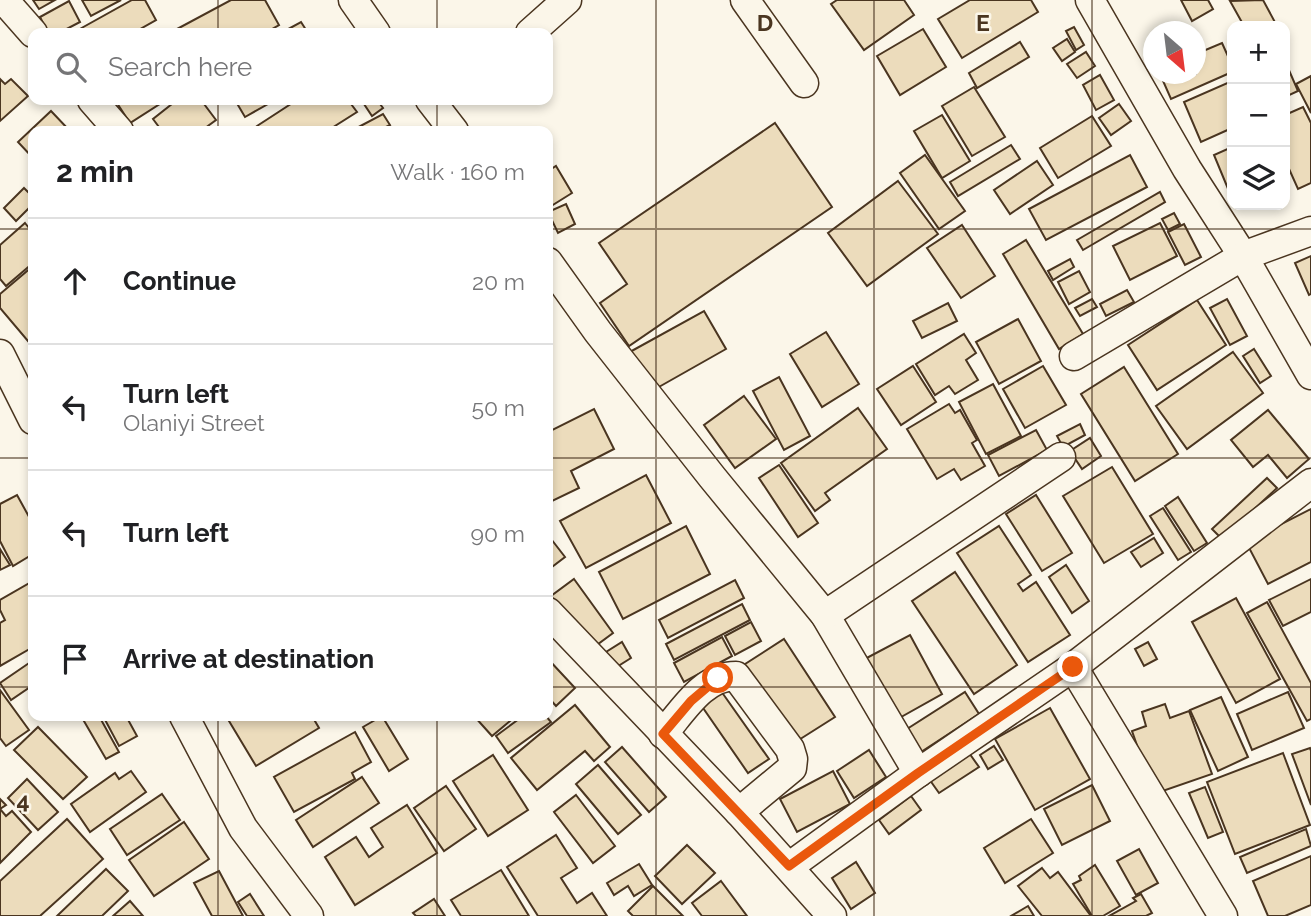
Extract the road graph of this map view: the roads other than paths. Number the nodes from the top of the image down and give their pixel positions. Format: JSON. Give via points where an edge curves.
{"nodes":[{"id":1,"x":4,"y":0,"type":"edge"},
{"id":2,"x":353,"y":0,"type":"edge"},
{"id":3,"x":567,"y":0,"type":"edge"},
{"id":4,"x":746,"y":0,"type":"edge"},
{"id":5,"x":1090,"y":0,"type":"edge"},
{"id":6,"x":29,"y":28,"type":"edge"},
{"id":7,"x":373,"y":28,"type":"edge"},
{"id":8,"x":536,"y":28,"type":"edge"},
{"id":9,"x":804,"y":83,"type":"dead end"},
{"id":10,"x":96,"y":105,"type":"edge"},
{"id":11,"x":115,"y":126,"type":"edge"},
{"id":12,"x":1311,"y":231,"type":"edge"},
{"id":13,"x":1242,"y":256,"type":"junction"},
{"id":14,"x":553,"y":269,"type":"edge"},
{"id":15,"x":0,"y":354,"type":"edge"},
{"id":16,"x":1074,"y":356,"type":"dead end"},
{"id":17,"x":1311,"y":375,"type":"edge"},
{"id":18,"x":28,"y":410,"type":"edge"},
{"id":19,"x":1061,"y":457,"type":"dead end"},
{"id":20,"x":1311,"y":483,"type":"edge"},
{"id":21,"x":825,"y":615,"type":"junction"},
{"id":22,"x":553,"y":617,"type":"edge"},
{"id":23,"x":1073,"y":667,"type":"junction"},
{"id":24,"x":187,"y":721,"type":"edge"},
{"id":25,"x":663,"y":734,"type":"junction"},
{"id":26,"x":918,"y":773,"type":"junction"},
{"id":27,"x":739,"y":812,"type":"junction"},
{"id":28,"x":789,"y":866,"type":"junction"},
{"id":29,"x":309,"y":916,"type":"edge"},
{"id":30,"x":832,"y":916,"type":"edge"},
{"id":31,"x":1223,"y":916,"type":"edge"}],
"edges":[{"from":1,"to":6,"type":"street"},
{"from":2,"to":7,"type":"street"},
{"from":3,"to":8,"type":"street"},
{"from":4,"to":9,"type":"street"},
{"from":5,"to":13,"type":"street"},
{"from":10,"to":11,"type":"street"},
{"from":12,"to":13,"type":"street"},
{"from":13,"to":16,"type":"street"},
{"from":13,"to":17,"type":"street"},
{"from":14,"to":21,"type":"street","via":[[622,363]]},
{"from":15,"to":18,"type":"street"},
{"from":19,"to":21,"type":"street"},
{"from":20,"to":23,"type":"street"},
{"from":21,"to":26,"type":"street"},
{"from":22,"to":25,"type":"street"},
{"from":23,"to":26,"type":"street"},
{"from":23,"to":31,"type":"street"},
{"from":24,"to":29,"type":"street","via":[[243,828]]},
{"from":25,"to":27,"type":"street"},
{"from":25,"to":27,"type":"street","via":[[709,684],[736,676],[793,759],[792,768]]},
{"from":26,"to":28,"type":"street"},
{"from":27,"to":28,"type":"street"},
{"from":28,"to":30,"type":"street"}]}
